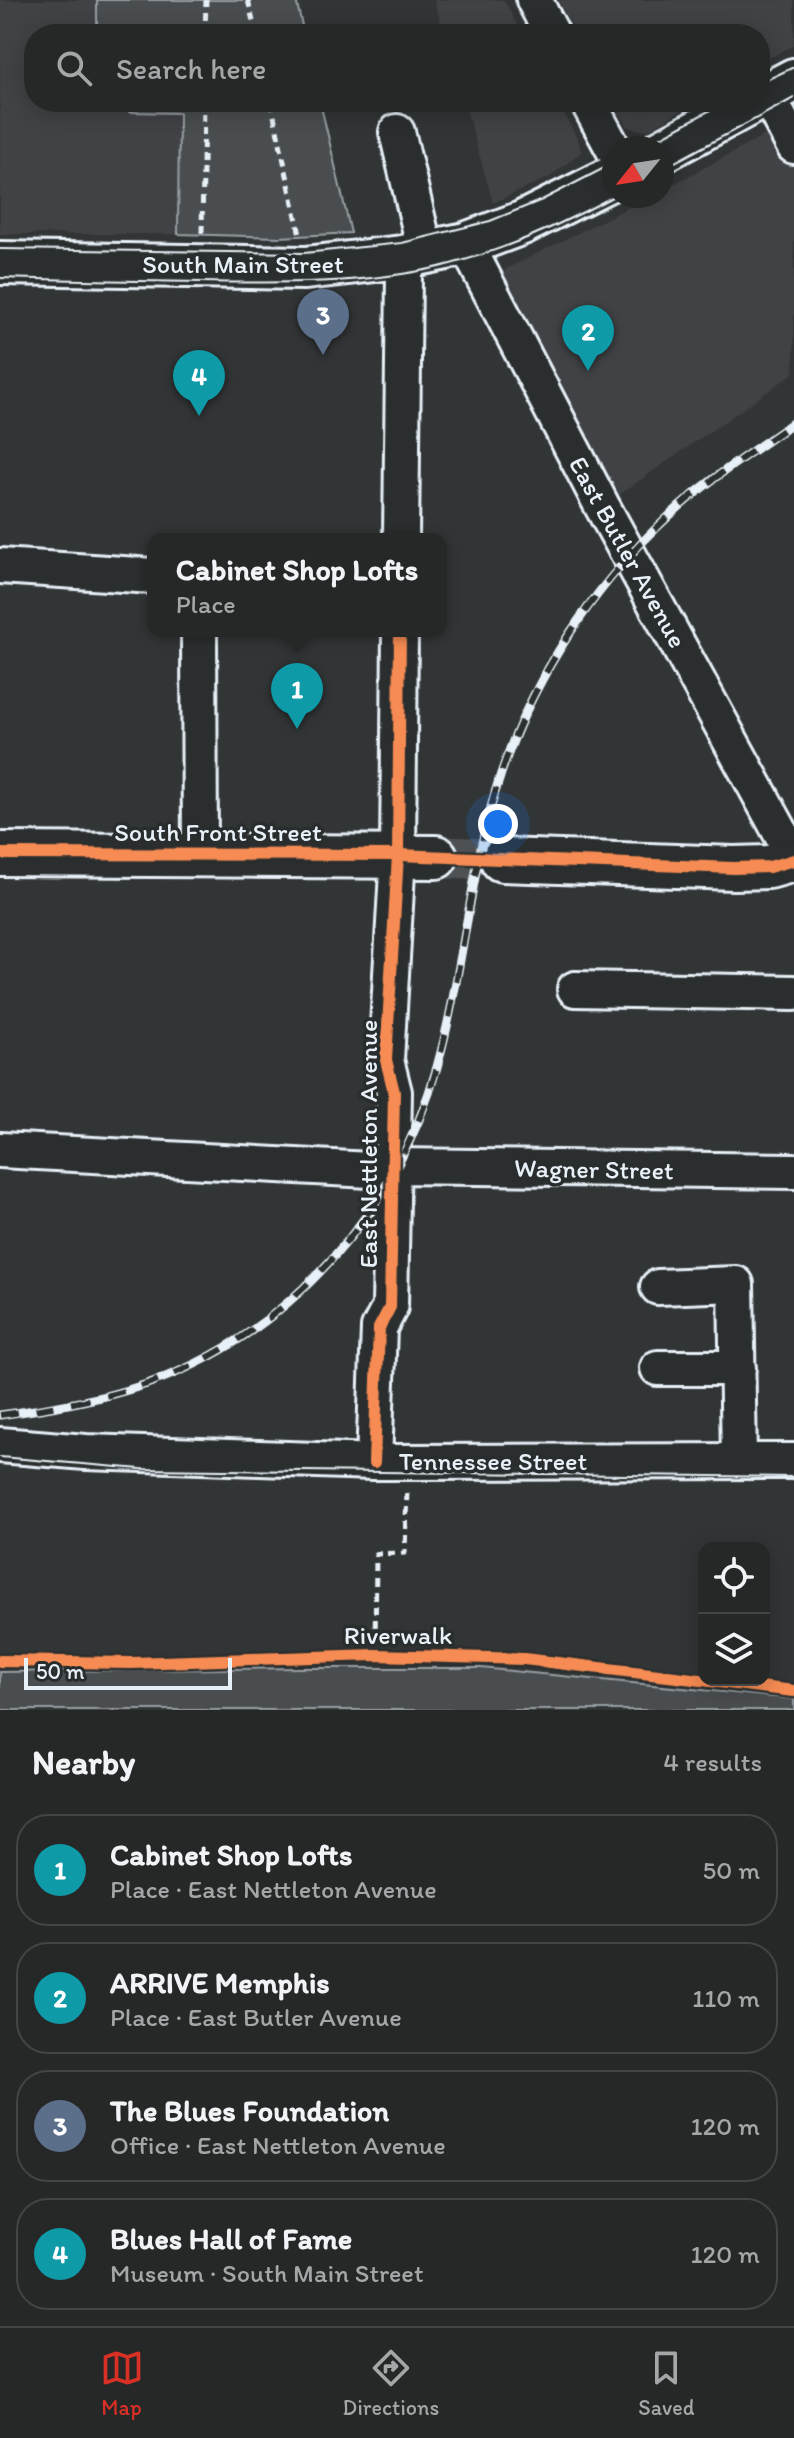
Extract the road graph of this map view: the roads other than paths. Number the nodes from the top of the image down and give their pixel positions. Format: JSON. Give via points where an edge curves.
{"nodes":[{"id":1,"x":534,"y":0,"type":"edge"},
{"id":2,"x":547,"y":24,"type":"edge"},
{"id":3,"x":770,"y":98,"type":"edge"},
{"id":4,"x":593,"y":112,"type":"edge"},
{"id":5,"x":735,"y":112,"type":"edge"},
{"id":6,"x":397,"y":132,"type":"dead end"},
{"id":7,"x":606,"y":136,"type":"edge"},
{"id":8,"x":674,"y":145,"type":"edge"},
{"id":9,"x":794,"y":146,"type":"edge"},
{"id":10,"x":602,"y":183,"type":"edge"},
{"id":11,"x":466,"y":244,"type":"junction"},
{"id":12,"x":414,"y":256,"type":"junction"},
{"id":13,"x":0,"y":263,"type":"edge"},
{"id":14,"x":401,"y":533,"type":"edge"},
{"id":15,"x":0,"y":566,"type":"edge"},
{"id":16,"x":147,"y":576,"type":"edge"},
{"id":17,"x":199,"y":637,"type":"edge"},
{"id":18,"x":400,"y":637,"type":"edge"},
{"id":19,"x":0,"y":854,"type":"edge"},
{"id":20,"x":200,"y":854,"type":"junction"},
{"id":21,"x":417,"y":856,"type":"junction"},
{"id":22,"x":794,"y":859,"type":"edge"},
{"id":23,"x":502,"y":860,"type":"tunnel mouth"},
{"id":24,"x":575,"y":989,"type":"dead end"},
{"id":25,"x":794,"y":993,"type":"edge"},
{"id":26,"x":0,"y":1150,"type":"edge"},
{"id":27,"x":382,"y":1168,"type":"junction"},
{"id":28,"x":794,"y":1171,"type":"edge"},
{"id":29,"x":658,"y":1287,"type":"dead end"},
{"id":30,"x":658,"y":1368,"type":"dead end"},
{"id":31,"x":738,"y":1368,"type":"junction"},
{"id":32,"x":0,"y":1445,"type":"edge"},
{"id":33,"x":739,"y":1460,"type":"junction"},
{"id":34,"x":794,"y":1461,"type":"edge"},
{"id":35,"x":374,"y":1462,"type":"junction"}],
"edges":[{"from":1,"to":2,"type":"street"},
{"from":3,"to":9,"type":"street"},
{"from":4,"to":7,"type":"street"},
{"from":5,"to":8,"type":"main road"},
{"from":6,"to":12,"type":"street"},
{"from":10,"to":11,"type":"main road","name":"South Main Street"},
{"from":11,"to":12,"type":"main road","name":"South Main Street"},
{"from":11,"to":22,"type":"street","name":"East Butler Avenue"},
{"from":12,"to":13,"type":"main road","name":"South Main Street","via":[[305,268]]},
{"from":12,"to":14,"type":"street","via":[[404,273]]},
{"from":15,"to":16,"type":"street"},
{"from":17,"to":20,"type":"street"},
{"from":18,"to":21,"type":"street","name":"East Nettleton Avenue"},
{"from":19,"to":20,"type":"main road","name":"South Front Street"},
{"from":20,"to":21,"type":"main road","name":"South Front Street"},
{"from":21,"to":27,"type":"street","name":"East Nettleton Avenue","via":[[386,1060],[394,1092]]},
{"from":22,"to":23,"type":"main road","via":[[769,867],[734,868]]},
{"from":24,"to":25,"type":"street"},
{"from":26,"to":27,"type":"street","name":"Wagner Street"},
{"from":27,"to":28,"type":"street","name":"Wagner Street"},
{"from":27,"to":35,"type":"street","name":"East Nettleton Avenue","via":[[390,1307],[379,1328]]},
{"from":29,"to":31,"type":"street","via":[[736,1284]]},
{"from":30,"to":31,"type":"street"},
{"from":31,"to":33,"type":"street"},
{"from":32,"to":35,"type":"street","name":"Tennessee Street"},
{"from":33,"to":34,"type":"street","name":"Tennessee Street"},
{"from":33,"to":35,"type":"street","name":"Tennessee Street"}]}
